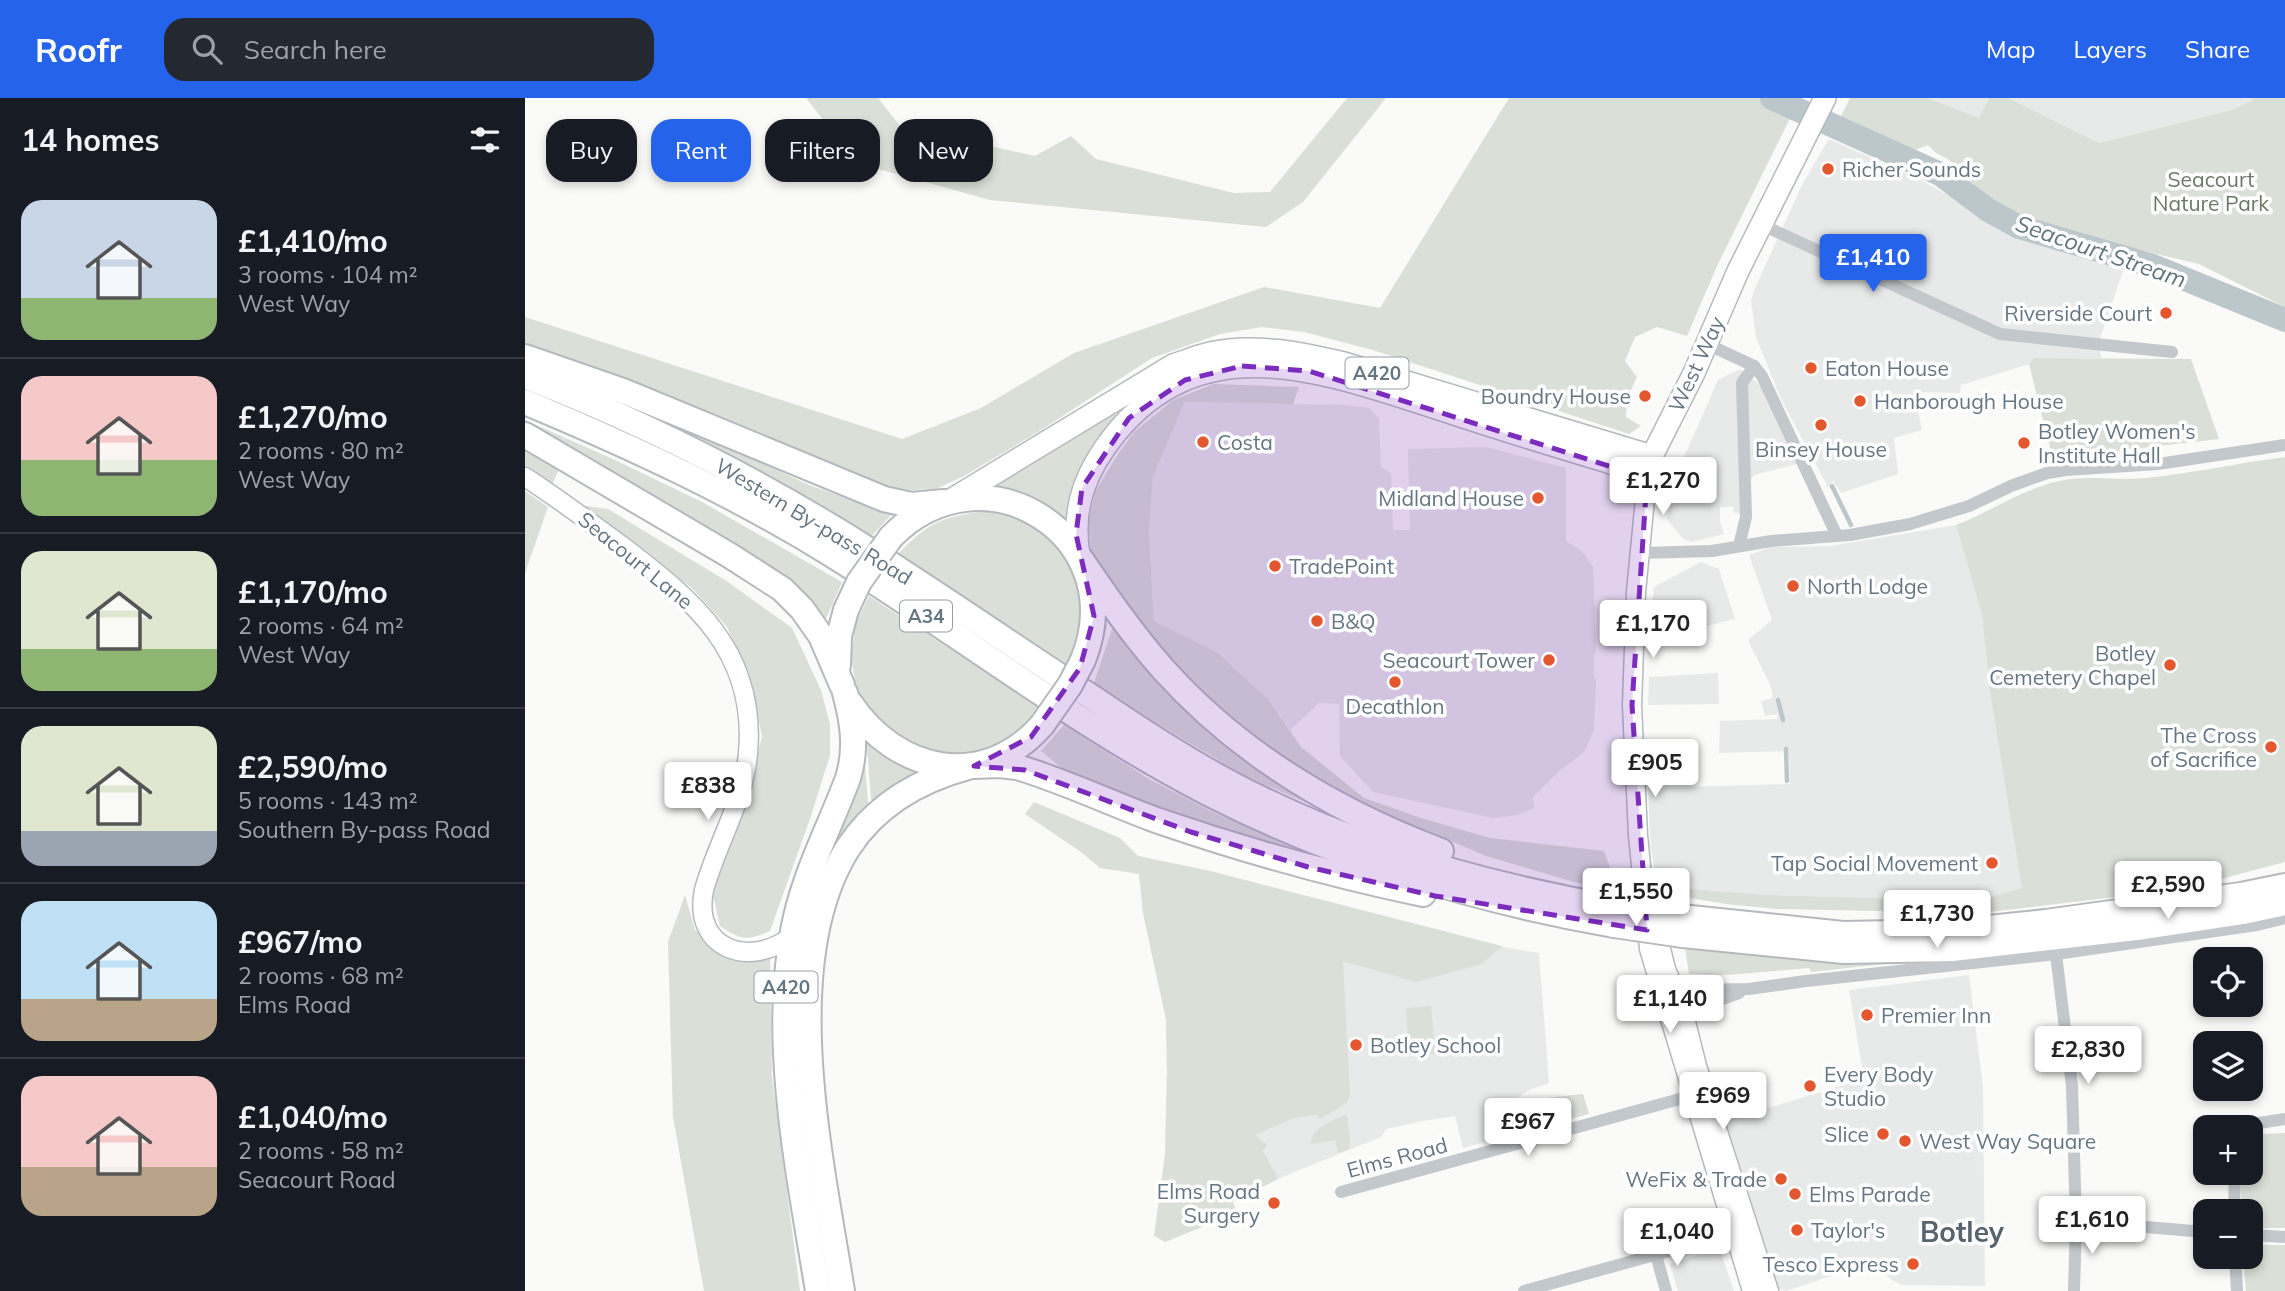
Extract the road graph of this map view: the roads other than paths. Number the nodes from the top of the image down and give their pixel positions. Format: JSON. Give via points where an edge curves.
{"nodes":[{"id":1,"x":1824,"y":100,"type":"edge"},
{"id":2,"x":1760,"y":224,"type":"junction"},
{"id":3,"x":1707,"y":344,"type":"junction"},
{"id":4,"x":2172,"y":352,"type":"dead end"},
{"id":5,"x":525,"y":357,"type":"edge"},
{"id":6,"x":1754,"y":366,"type":"junction"},
{"id":7,"x":525,"y":376,"type":"edge"},
{"id":8,"x":525,"y":402,"type":"edge"},
{"id":9,"x":525,"y":435,"type":"edge"},
{"id":10,"x":2285,"y":445,"type":"edge"},
{"id":11,"x":1652,"y":456,"type":"junction"},
{"id":12,"x":525,"y":477,"type":"edge"},
{"id":13,"x":1647,"y":478,"type":"junction"},
{"id":14,"x":946,"y":502,"type":"junction"},
{"id":15,"x":1837,"y":536,"type":"junction"},
{"id":16,"x":1739,"y":546,"type":"junction"},
{"id":17,"x":1641,"y":553,"type":"junction"},
{"id":18,"x":1079,"y":556,"type":"junction"},
{"id":19,"x":843,"y":689,"type":"junction"},
{"id":20,"x":1154,"y":751,"type":"junction"},
{"id":21,"x":971,"y":766,"type":"junction"},
{"id":22,"x":2285,"y":886,"type":"edge"},
{"id":23,"x":2285,"y":903,"type":"edge"},
{"id":24,"x":1534,"y":909,"type":"junction"},
{"id":25,"x":1606,"y":912,"type":"junction"},
{"id":26,"x":2285,"y":918,"type":"edge"},
{"id":27,"x":1682,"y":926,"type":"junction"},
{"id":28,"x":792,"y":936,"type":"junction"},
{"id":29,"x":2056,"y":954,"type":"junction"},
{"id":30,"x":1672,"y":1003,"type":"junction"},
{"id":31,"x":1699,"y":1094,"type":"junction"},
{"id":32,"x":2285,"y":1119,"type":"edge"},
{"id":33,"x":2263,"y":1122,"type":"edge"},
{"id":34,"x":1341,"y":1192,"type":"dead end"},
{"id":35,"x":2076,"y":1221,"type":"junction"},
{"id":36,"x":2193,"y":1231,"type":"edge"},
{"id":37,"x":1734,"y":1233,"type":"junction"},
{"id":38,"x":2263,"y":1236,"type":"edge"},
{"id":39,"x":2285,"y":1237,"type":"edge"},
{"id":40,"x":1655,"y":1255,"type":"junction"},
{"id":41,"x":2236,"y":1269,"type":"edge"},
{"id":42,"x":818,"y":1291,"type":"edge"},
{"id":43,"x":842,"y":1291,"type":"edge"},
{"id":44,"x":1524,"y":1291,"type":"edge"},
{"id":45,"x":1666,"y":1291,"type":"edge"},
{"id":46,"x":1752,"y":1291,"type":"edge"},
{"id":47,"x":1769,"y":1291,"type":"edge"},
{"id":48,"x":2074,"y":1291,"type":"edge"},
{"id":49,"x":2237,"y":1291,"type":"edge"}],
"edges":[{"from":1,"to":2,"type":"main road","name":"West Way"},
{"from":2,"to":3,"type":"main road","name":"West Way"},
{"from":2,"to":4,"type":"street","via":[[2000,334]]},
{"from":3,"to":6,"type":"street"},
{"from":3,"to":11,"type":"main road","name":"West Way"},
{"from":5,"to":14,"type":"highway","via":[[623,391],[884,499],[911,505]]},
{"from":6,"to":15,"type":"street"},
{"from":6,"to":16,"type":"street","via":[[1742,383],[1746,517]]},
{"from":7,"to":20,"type":"highway","name":"Western By-pass Road","number":"A34","via":[[632,421],[797,506],[881,559]]},
{"from":8,"to":20,"type":"highway","name":"Western By-pass Road","number":"A34","via":[[695,479],[818,547],[1107,735]]},
{"from":9,"to":19,"type":"highway","via":[[782,589],[821,636]]},
{"from":10,"to":15,"type":"street","via":[[2158,464],[2047,473],[1969,506],[1910,524]]},
{"from":11,"to":13,"type":"main road","name":"West Way"},
{"from":11,"to":14,"type":"main road","number":"A420","via":[[1344,363],[1247,349],[1211,353],[1173,365]]},
{"from":12,"to":28,"type":"main road","name":"Seacourt Lane","via":[[669,582],[708,620],[727,649],[747,713],[748,754],[739,796],[704,890],[703,919],[713,937],[740,952],[761,953]]},
{"from":13,"to":17,"type":"main road","name":"West Way"},
{"from":13,"to":18,"type":"main road","number":"A420","via":[[1335,377],[1285,367],[1228,367],[1197,375],[1160,393],[1110,440],[1087,476],[1079,499]]},
{"from":14,"to":18,"type":"highway","via":[[991,499],[1026,508],[1053,525]]},
{"from":14,"to":19,"type":"highway","bridge":true,"via":[[918,514],[891,537],[859,582],[846,610],[838,647]]},
{"from":15,"to":16,"type":"street"},
{"from":16,"to":17,"type":"street"},
{"from":17,"to":30,"type":"main road","name":"West Way","via":[[1632,705],[1638,835],[1644,885]]},
{"from":18,"to":21,"type":"highway","bridge":true,"via":[[1090,582],[1094,616],[1083,660],[1042,725],[1019,746]]},
{"from":18,"to":25,"type":"highway","via":[[1137,639],[1187,695],[1238,741],[1286,775],[1394,832]]},
{"from":19,"to":21,"type":"highway","via":[[870,729],[897,749],[931,763]]},
{"from":19,"to":28,"type":"highway","number":"A420","via":[[853,733],[852,763],[805,884]]},
{"from":20,"to":24,"type":"highway","number":"A34","via":[[1219,798],[1325,845],[1420,879]]},
{"from":20,"to":25,"type":"highway","number":"A34","via":[[1333,830],[1475,877]]},
{"from":21,"to":24,"type":"highway","via":[[1025,770],[1178,827],[1308,867],[1435,896]]},
{"from":21,"to":43,"type":"highway","number":"A420","via":[[929,780],[879,812],[848,849],[822,909],[811,973],[810,1045]]},
{"from":22,"to":27,"type":"highway","number":"A34","via":[[1949,932],[1843,934]]},
{"from":23,"to":27,"type":"highway","number":"A34","via":[[2145,926],[1952,949],[1844,951]]},
{"from":24,"to":25,"type":"highway","number":"A34"},
{"from":25,"to":27,"type":"highway","number":"A34","bridge":true},
{"from":26,"to":29,"type":"street"},
{"from":28,"to":42,"type":"highway","number":"A420","via":[[786,986],[788,1069]]},
{"from":29,"to":30,"type":"street","via":[[1749,989],[1695,989]]},
{"from":29,"to":35,"type":"street","via":[[2072,1086]]},
{"from":30,"to":31,"type":"main road","name":"West Way"},
{"from":31,"to":34,"type":"street","name":"Elms Road"},
{"from":31,"to":37,"type":"main road","name":"West Way"},
{"from":31,"to":47,"type":"main road","name":"West Way"},
{"from":32,"to":33,"type":"street"},
{"from":35,"to":36,"type":"street"},
{"from":35,"to":48,"type":"street"},
{"from":37,"to":40,"type":"street"},
{"from":37,"to":46,"type":"main road","name":"West Way"},
{"from":38,"to":39,"type":"street"},
{"from":40,"to":44,"type":"street"},
{"from":40,"to":45,"type":"street"},
{"from":41,"to":49,"type":"street"}]}
